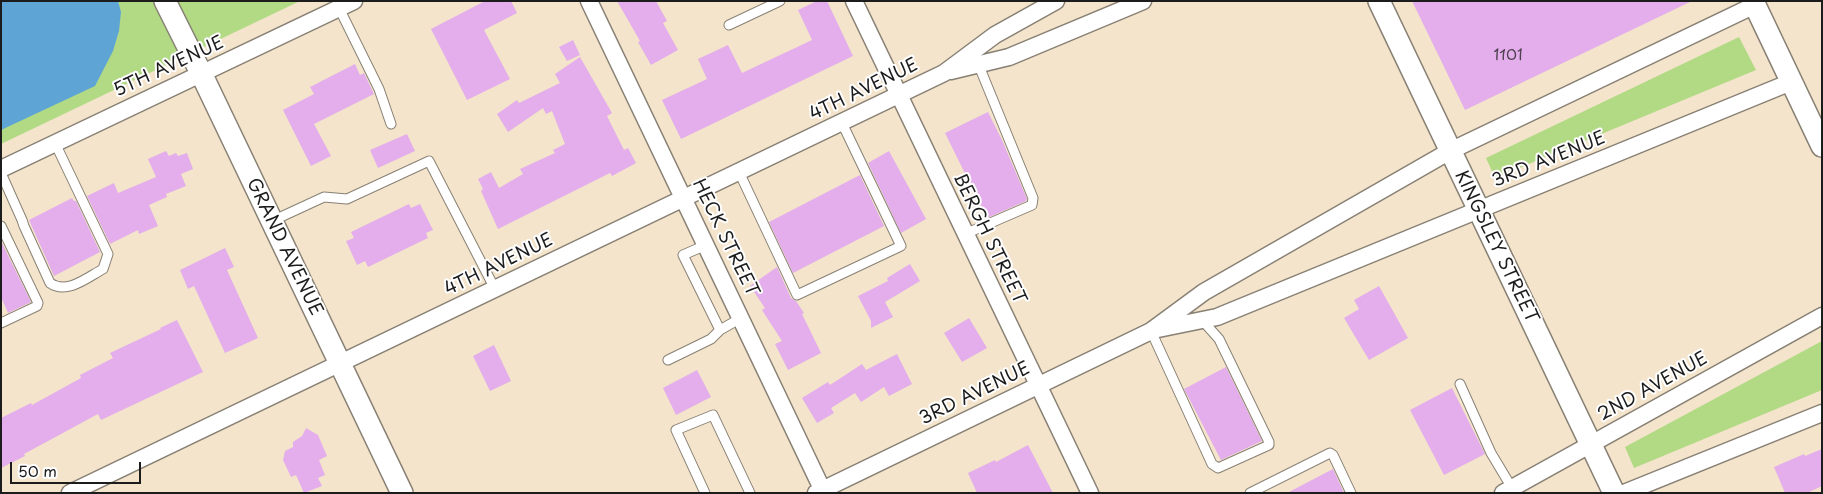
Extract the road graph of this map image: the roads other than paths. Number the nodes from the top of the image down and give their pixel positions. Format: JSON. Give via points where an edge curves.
{"nodes":[{"id":1,"x":165,"y":1,"type":"edge"},
{"id":2,"x":354,"y":1,"type":"edge"},
{"id":3,"x":589,"y":1,"type":"edge"},
{"id":4,"x":780,"y":1,"type":"edge"},
{"id":5,"x":854,"y":1,"type":"edge"},
{"id":6,"x":1056,"y":1,"type":"edge"},
{"id":7,"x":1143,"y":1,"type":"edge"},
{"id":8,"x":1379,"y":1,"type":"edge"},
{"id":9,"x":1754,"y":3,"type":"edge"},
{"id":10,"x":338,"y":8,"type":"junction"},
{"id":11,"x":729,"y":25,"type":"dead end"},
{"id":12,"x":976,"y":58,"type":"junction"},
{"id":13,"x":202,"y":73,"type":"junction"},
{"id":14,"x":1791,"y":82,"type":"junction"},
{"id":15,"x":898,"y":96,"type":"junction"},
{"id":16,"x":842,"y":123,"type":"junction"},
{"id":17,"x":391,"y":124,"type":"dead end"},
{"id":18,"x":55,"y":143,"type":"junction"},
{"id":19,"x":1822,"y":146,"type":"edge"},
{"id":20,"x":1450,"y":151,"type":"junction"},
{"id":21,"x":1,"y":169,"type":"edge"},
{"id":22,"x":739,"y":172,"type":"junction"},
{"id":23,"x":1,"y":173,"type":"edge"},
{"id":24,"x":684,"y":199,"type":"junction"},
{"id":25,"x":1478,"y":211,"type":"junction"},
{"id":26,"x":272,"y":221,"type":"junction"},
{"id":27,"x":1,"y":226,"type":"edge"},
{"id":28,"x":965,"y":234,"type":"junction"},
{"id":29,"x":706,"y":245,"type":"junction"},
{"id":30,"x":495,"y":290,"type":"junction"},
{"id":31,"x":1822,"y":316,"type":"edge"},
{"id":32,"x":741,"y":318,"type":"junction"},
{"id":33,"x":1202,"y":320,"type":"junction"},
{"id":34,"x":1,"y":323,"type":"edge"},
{"id":35,"x":720,"y":330,"type":"junction"},
{"id":36,"x":1151,"y":331,"type":"junction"},
{"id":37,"x":668,"y":360,"type":"dead end"},
{"id":38,"x":340,"y":364,"type":"junction"},
{"id":39,"x":1460,"y":384,"type":"dead end"},
{"id":40,"x":1038,"y":387,"type":"junction"},
{"id":41,"x":1822,"y":412,"type":"edge"},
{"id":42,"x":1592,"y":444,"type":"junction"},
{"id":43,"x":1508,"y":490,"type":"edge"},
{"id":44,"x":821,"y":492,"type":"edge"},
{"id":45,"x":70,"y":493,"type":"edge"},
{"id":46,"x":402,"y":493,"type":"edge"},
{"id":47,"x":705,"y":493,"type":"edge"},
{"id":48,"x":750,"y":493,"type":"edge"},
{"id":49,"x":1090,"y":493,"type":"edge"},
{"id":50,"x":1250,"y":493,"type":"edge"},
{"id":51,"x":1352,"y":493,"type":"edge"},
{"id":52,"x":1614,"y":493,"type":"edge"},
{"id":53,"x":1624,"y":493,"type":"edge"}],
"edges":[{"from":1,"to":13,"type":"street","name":"GRAND AVENUE"},
{"from":2,"to":10,"type":"street","name":"5TH AVENUE"},
{"from":3,"to":24,"type":"street","name":"HECK STREET"},
{"from":4,"to":11,"type":"lane"},
{"from":5,"to":15,"type":"street","name":"BERGH STREET"},
{"from":6,"to":12,"type":"street","name":"4TH AVENUE","via":[[995,35]]},
{"from":7,"to":12,"type":"street","name":"4TH AVENUE","via":[[1008,57]]},
{"from":8,"to":20,"type":"street","name":"KINGSLEY STREET"},
{"from":9,"to":14,"type":"street"},
{"from":9,"to":20,"type":"street","name":"3RD AVENUE"},
{"from":10,"to":13,"type":"street","name":"5TH AVENUE"},
{"from":10,"to":17,"type":"lane","via":[[378,89]]},
{"from":12,"to":15,"type":"street","name":"4TH AVENUE"},
{"from":12,"to":28,"type":"lane","via":[[1034,198],[1032,205]]},
{"from":13,"to":18,"type":"street","name":"5TH AVENUE"},
{"from":13,"to":26,"type":"street","name":"GRAND AVENUE"},
{"from":14,"to":19,"type":"street"},
{"from":14,"to":25,"type":"street","name":"3RD AVENUE"},
{"from":15,"to":16,"type":"street","name":"4TH AVENUE"},
{"from":15,"to":28,"type":"street","name":"BERGH STREET"},
{"from":16,"to":22,"type":"street","name":"4TH AVENUE"},
{"from":16,"to":22,"type":"lane","via":[[901,246],[797,295]]},
{"from":18,"to":21,"type":"street","name":"5TH AVENUE"},
{"from":18,"to":23,"type":"lane","via":[[108,254],[103,269],[71,286],[56,287],[50,283]]},
{"from":20,"to":25,"type":"street","name":"KINGSLEY STREET"},
{"from":20,"to":36,"type":"street","name":"3RD AVENUE","via":[[1204,292]]},
{"from":22,"to":24,"type":"street","name":"4TH AVENUE"},
{"from":24,"to":29,"type":"street","name":"HECK STREET"},
{"from":24,"to":30,"type":"street","name":"4TH AVENUE"},
{"from":25,"to":33,"type":"street","name":"3RD AVENUE","via":[[1217,317]]},
{"from":25,"to":42,"type":"street","name":"KINGSLEY STREET"},
{"from":26,"to":30,"type":"lane","via":[[324,197],[347,199],[429,161]]},
{"from":26,"to":38,"type":"street","name":"GRAND AVENUE"},
{"from":27,"to":34,"type":"lane","via":[[38,303]]},
{"from":28,"to":40,"type":"street","name":"BERGH STREET"},
{"from":29,"to":32,"type":"street","name":"HECK STREET"},
{"from":29,"to":35,"type":"lane","via":[[683,256]]},
{"from":30,"to":38,"type":"street","name":"4TH AVENUE"},
{"from":31,"to":42,"type":"street","name":"2ND AVENUE"},
{"from":32,"to":35,"type":"lane"},
{"from":32,"to":44,"type":"street","name":"HECK STREET"},
{"from":33,"to":36,"type":"street","name":"3RD AVENUE"},
{"from":33,"to":36,"type":"lane","via":[[1219,340],[1269,442],[1269,445],[1218,468],[1212,464]]},
{"from":35,"to":37,"type":"lane","via":[[711,339]]},
{"from":36,"to":40,"type":"street","name":"3RD AVENUE"},
{"from":38,"to":45,"type":"street","name":"4TH AVENUE"},
{"from":38,"to":46,"type":"street","name":"GRAND AVENUE"},
{"from":39,"to":43,"type":"lane"},
{"from":40,"to":44,"type":"street","name":"3RD AVENUE"},
{"from":40,"to":49,"type":"street","name":"BERGH STREET"},
{"from":41,"to":53,"type":"street"},
{"from":42,"to":43,"type":"street","name":"2ND AVENUE"},
{"from":42,"to":52,"type":"street","name":"KINGSLEY STREET"},
{"from":47,"to":48,"type":"lane","via":[[676,430],[713,415]]},
{"from":50,"to":51,"type":"lane","via":[[1330,453]]}]}
